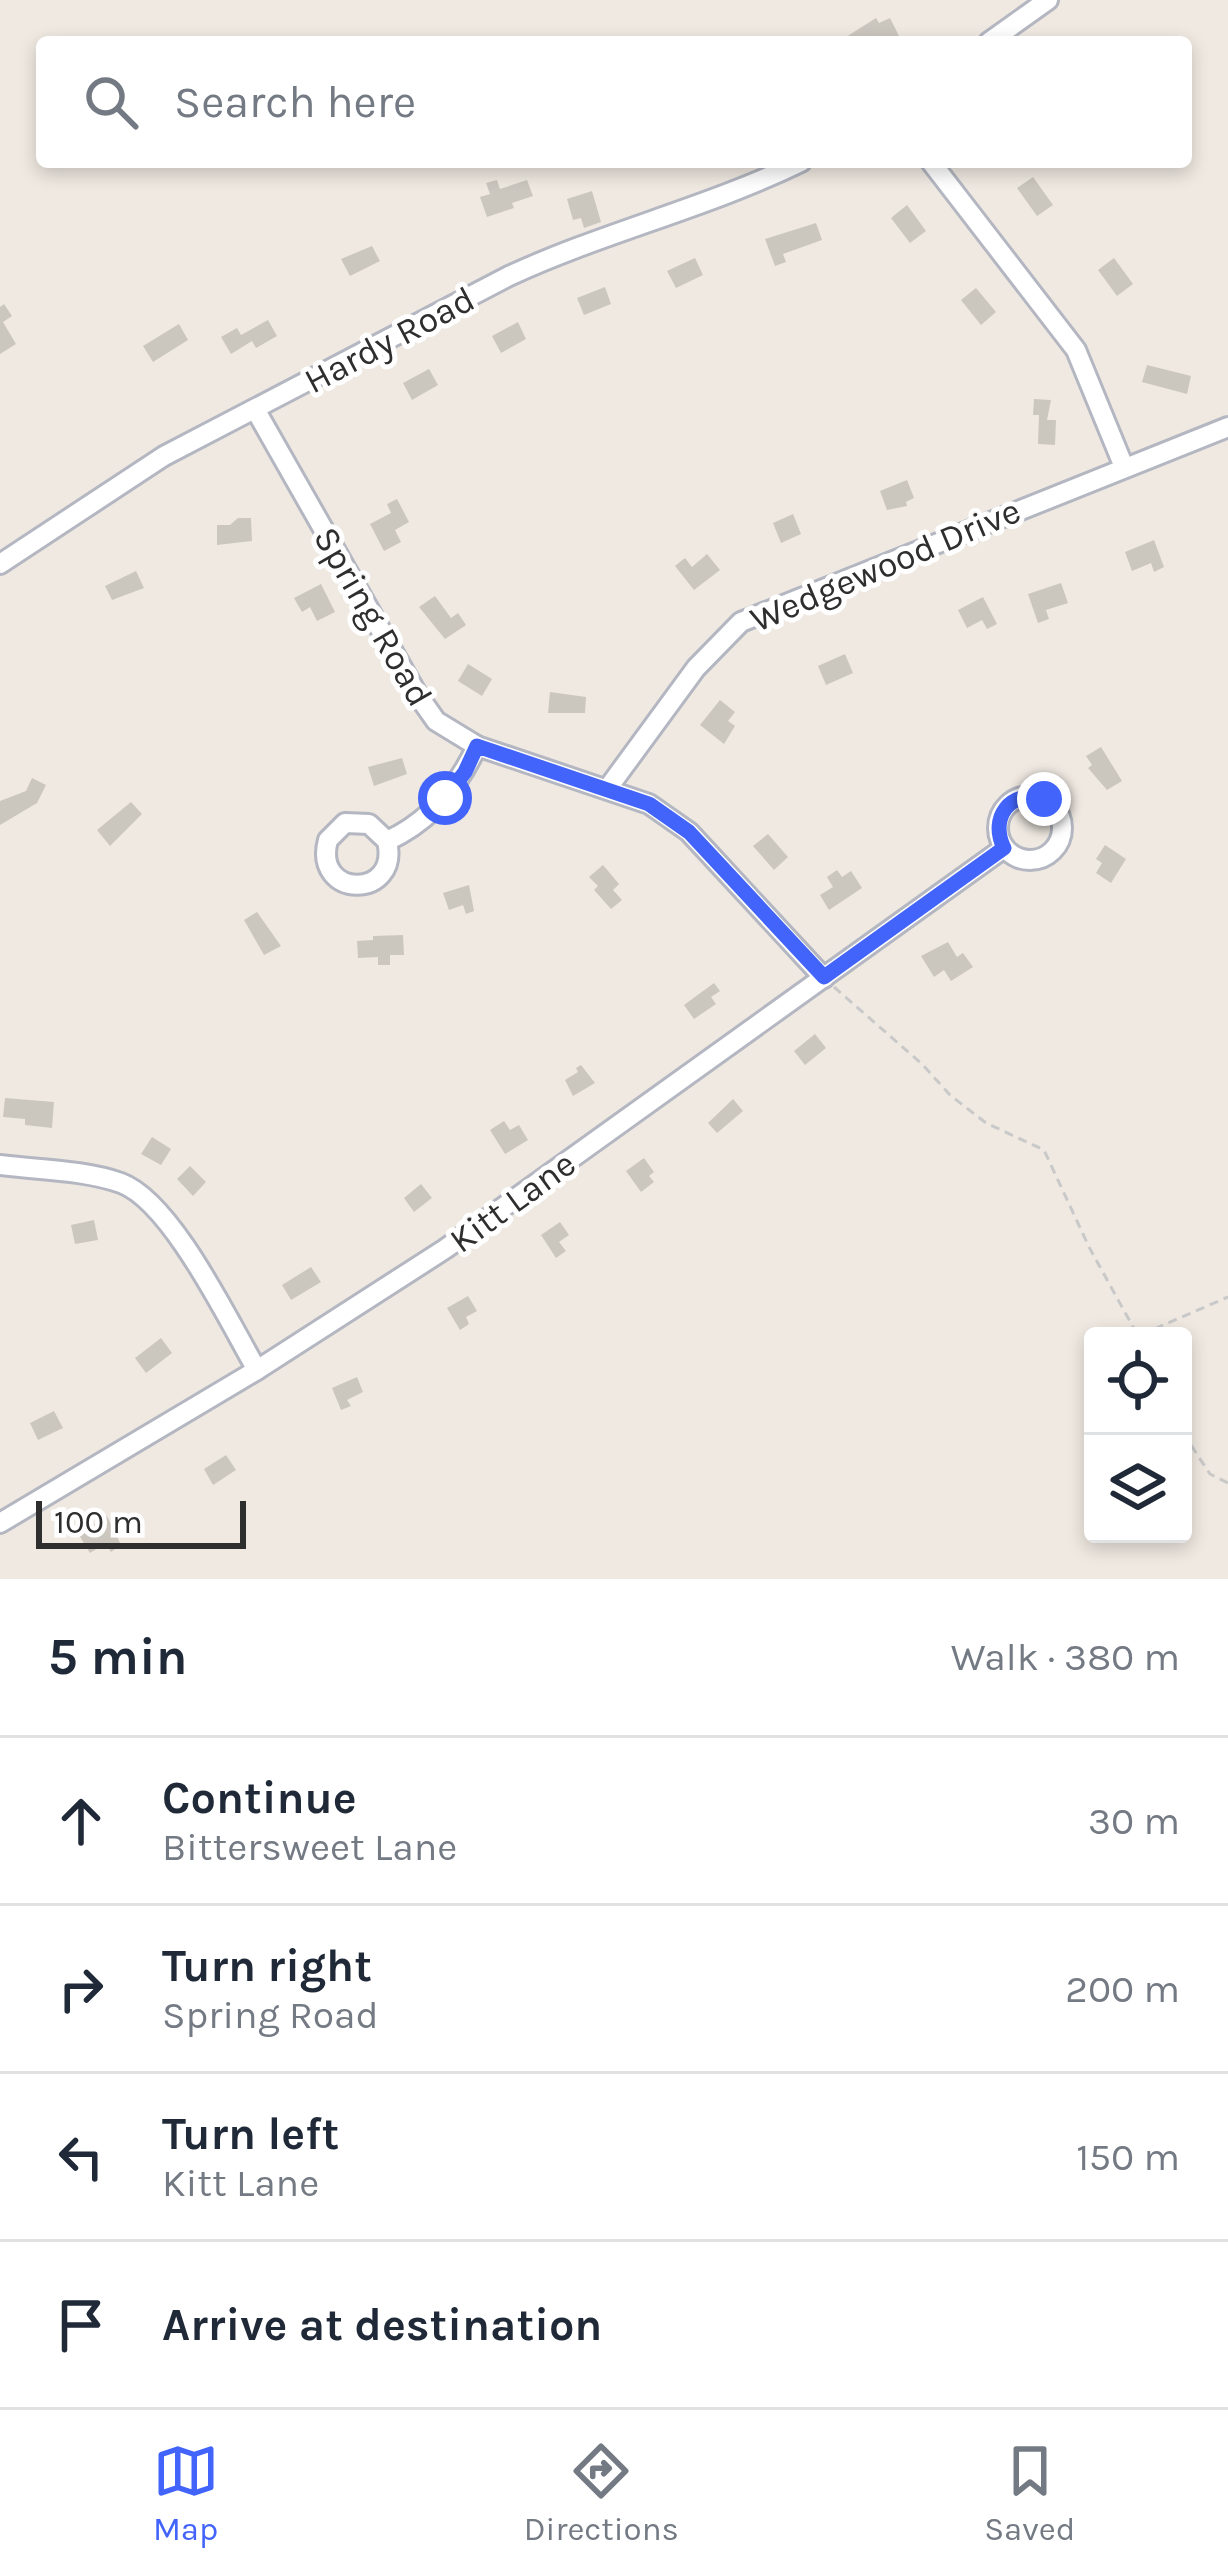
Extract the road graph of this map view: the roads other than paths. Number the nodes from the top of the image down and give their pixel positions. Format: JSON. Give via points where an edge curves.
{"nodes":[{"id":1,"x":1048,"y":0,"type":"edge"},
{"id":2,"x":997,"y":36,"type":"edge"},
{"id":3,"x":787,"y":168,"type":"edge"},
{"id":4,"x":936,"y":168,"type":"edge"},
{"id":5,"x":255,"y":409,"type":"junction"},
{"id":6,"x":1228,"y":428,"type":"edge"},
{"id":7,"x":1124,"y":466,"type":"junction"},
{"id":8,"x":0,"y":564,"type":"edge"},
{"id":9,"x":477,"y":746,"type":"junction"},
{"id":10,"x":608,"y":788,"type":"junction"},
{"id":11,"x":386,"y":841,"type":"dead end"},
{"id":12,"x":1004,"y":848,"type":"dead end"},
{"id":13,"x":824,"y":977,"type":"junction"},
{"id":14,"x":0,"y":1166,"type":"edge"},
{"id":15,"x":257,"y":1370,"type":"junction"},
{"id":16,"x":0,"y":1523,"type":"edge"}],
"edges":[{"from":1,"to":2,"type":"street"},
{"from":3,"to":5,"type":"street","name":"Hardy Road","via":[[528,267]]},
{"from":4,"to":7,"type":"street","via":[[1076,350]]},
{"from":5,"to":8,"type":"street","name":"Hardy Road","via":[[122,482]]},
{"from":5,"to":9,"type":"street","name":"Spring Road","via":[[425,708]]},
{"from":6,"to":7,"type":"street","name":"Wedgewood Drive"},
{"from":7,"to":10,"type":"street","name":"Wedgewood Drive","via":[[741,622],[706,656]]},
{"from":9,"to":10,"type":"street","name":"Spring Road"},
{"from":9,"to":11,"type":"street","via":[[453,790]]},
{"from":10,"to":13,"type":"street","name":"Spring Road","via":[[689,832]]},
{"from":12,"to":13,"type":"street","name":"Kitt Lane"},
{"from":13,"to":15,"type":"street","name":"Kitt Lane","via":[[445,1250]]},
{"from":14,"to":15,"type":"street","via":[[134,1190],[172,1228]]},
{"from":15,"to":16,"type":"street","name":"Kitt Lane"}]}
